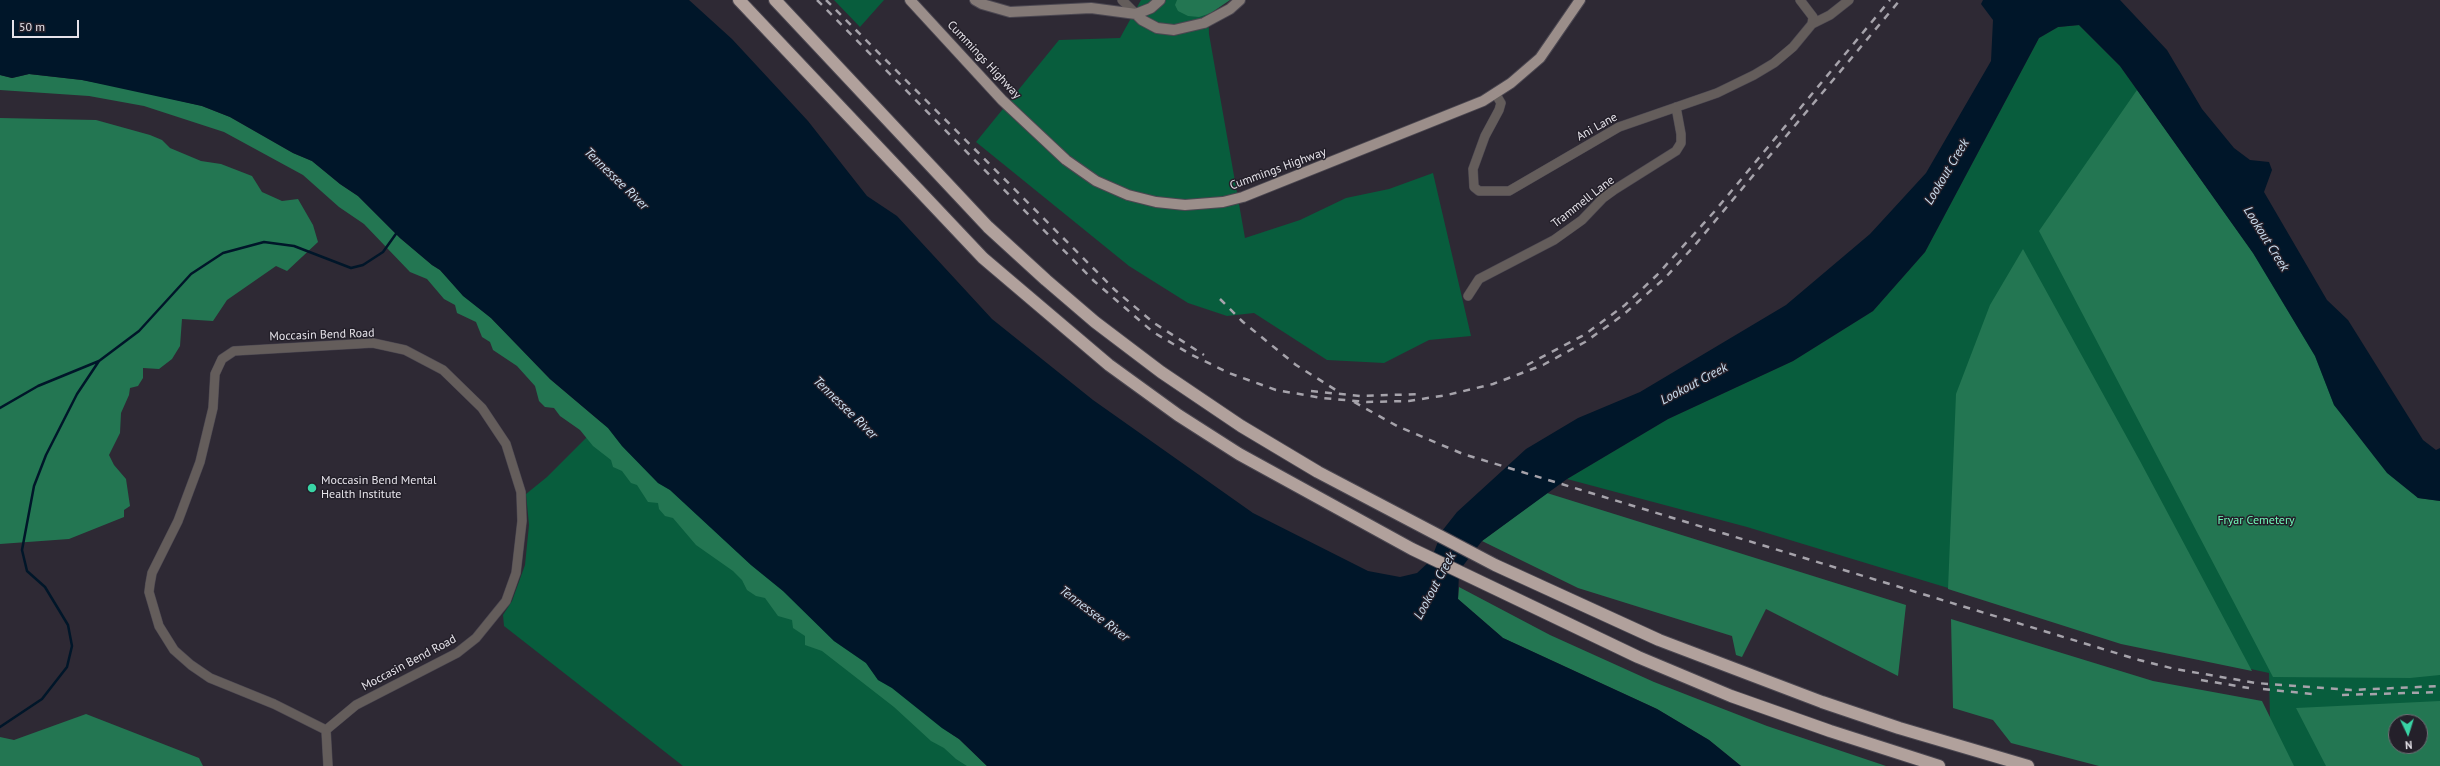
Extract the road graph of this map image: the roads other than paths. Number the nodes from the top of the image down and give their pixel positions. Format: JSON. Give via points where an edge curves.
{"nodes":[{"id":1,"x":740,"y":0,"type":"edge"},
{"id":2,"x":776,"y":0,"type":"edge"},
{"id":3,"x":910,"y":0,"type":"edge"},
{"id":4,"x":975,"y":0,"type":"edge"},
{"id":5,"x":1122,"y":0,"type":"edge"},
{"id":6,"x":1160,"y":0,"type":"edge"},
{"id":7,"x":1240,"y":0,"type":"edge"},
{"id":8,"x":1580,"y":0,"type":"edge"},
{"id":9,"x":1800,"y":0,"type":"edge"},
{"id":10,"x":1849,"y":0,"type":"edge"},
{"id":11,"x":1136,"y":14,"type":"junction"},
{"id":12,"x":1812,"y":24,"type":"junction"},
{"id":13,"x":1495,"y":93,"type":"junction"},
{"id":14,"x":1676,"y":107,"type":"junction"},
{"id":15,"x":1468,"y":296,"type":"dead end"},
{"id":16,"x":326,"y":730,"type":"junction"},
{"id":17,"x":328,"y":766,"type":"edge"},
{"id":18,"x":1939,"y":766,"type":"edge"},
{"id":19,"x":2028,"y":766,"type":"edge"}],
"edges":[{"from":1,"to":18,"type":"highway","via":[[983,258],[1110,365],[1178,415],[1239,454],[1412,549],[1638,657],[1731,696]]},
{"from":2,"to":19,"type":"highway","via":[[988,227],[1095,322],[1161,372],[1241,426],[1318,472],[1421,527],[1495,565],[1616,621],[1730,668],[1892,725]]},
{"from":3,"to":13,"type":"main road","name":"Cummings Highway","via":[[1002,100],[1066,160],[1110,188],[1128,196],[1156,202],[1185,205],[1223,202],[1243,197],[1433,122],[1483,101]]},
{"from":4,"to":11,"type":"main road","via":[[999,10],[1015,12],[1091,8]]},
{"from":5,"to":11,"type":"street"},
{"from":6,"to":11,"type":"main road","via":[[1152,8]]},
{"from":7,"to":11,"type":"main road","via":[[1230,9],[1204,23],[1174,30],[1157,28]]},
{"from":8,"to":13,"type":"main road","name":"Cummings Highway","via":[[1540,58]]},
{"from":9,"to":12,"type":"street","via":[[1813,17]]},
{"from":10,"to":12,"type":"street"},
{"from":12,"to":14,"type":"street","name":"Ani Lane","via":[[1793,47],[1774,63],[1717,93]]},
{"from":13,"to":14,"type":"street","name":"Ani Lane","via":[[1500,103],[1499,110],[1485,136],[1473,169],[1474,187],[1479,191],[1509,191],[1619,127]]},
{"from":14,"to":15,"type":"street","name":"Trammell Lane","via":[[1681,134],[1681,144],[1676,151],[1608,194],[1582,220],[1554,240],[1479,279]]},
{"from":16,"to":16,"type":"street","name":"Moccasin Bend Road","via":[[356,705],[457,653],[476,638],[506,601],[516,573],[522,521],[521,492],[506,444],[482,408],[443,370],[405,350],[373,343],[234,351],[222,359],[215,374],[213,408],[200,462],[178,521],[152,573],[149,592],[159,626],[174,650],[191,665],[210,678],[274,704]]},
{"from":16,"to":17,"type":"street"}]}
